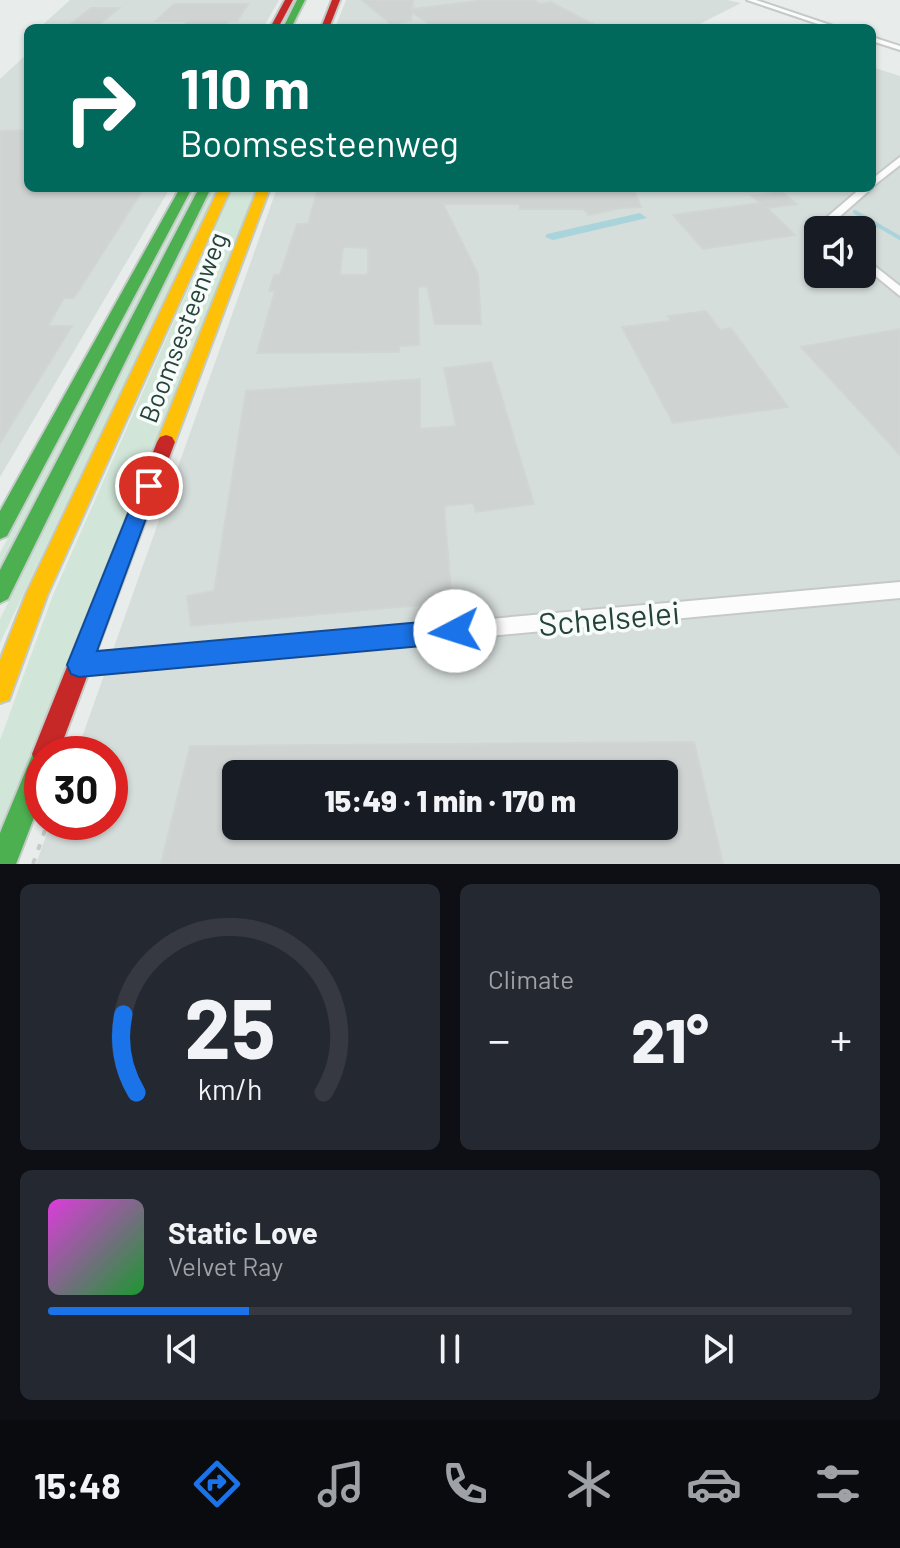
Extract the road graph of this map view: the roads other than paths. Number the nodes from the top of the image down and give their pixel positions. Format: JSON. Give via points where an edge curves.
{"nodes":[{"id":1,"x":314,"y":0,"type":"edge"},
{"id":2,"x":336,"y":0,"type":"edge"},
{"id":3,"x":750,"y":0,"type":"edge"},
{"id":4,"x":292,"y":2,"type":"edge"},
{"id":5,"x":277,"y":24,"type":"edge"},
{"id":6,"x":288,"y":24,"type":"edge"},
{"id":7,"x":304,"y":24,"type":"edge"},
{"id":8,"x":327,"y":24,"type":"edge"},
{"id":9,"x":824,"y":24,"type":"edge"},
{"id":10,"x":876,"y":40,"type":"edge"},
{"id":11,"x":900,"y":48,"type":"edge"},
{"id":12,"x":900,"y":160,"type":"edge"},
{"id":13,"x":876,"y":181,"type":"edge"},
{"id":14,"x":184,"y":192,"type":"edge"},
{"id":15,"x":203,"y":192,"type":"edge"},
{"id":16,"x":223,"y":192,"type":"edge"},
{"id":17,"x":262,"y":192,"type":"edge"},
{"id":18,"x":862,"y":192,"type":"edge"},
{"id":19,"x":835,"y":216,"type":"edge"},
{"id":20,"x":876,"y":271,"type":"edge"},
{"id":21,"x":900,"y":292,"type":"edge"},
{"id":22,"x":0,"y":530,"type":"edge"},
{"id":23,"x":900,"y":590,"type":"edge"},
{"id":24,"x":0,"y":592,"type":"edge"},
{"id":25,"x":79,"y":665,"type":"junction"},
{"id":26,"x":0,"y":691,"type":"edge"},
{"id":27,"x":52,"y":736,"type":"edge"},
{"id":28,"x":24,"y":808,"type":"edge"},
{"id":29,"x":2,"y":864,"type":"edge"}],
"edges":[{"from":1,"to":7,"type":"main road"},
{"from":2,"to":8,"type":"main road"},
{"from":3,"to":9,"type":"street"},
{"from":4,"to":5,"type":"main road"},
{"from":4,"to":6,"type":"main road"},
{"from":10,"to":11,"type":"street"},
{"from":12,"to":13,"type":"street"},
{"from":14,"to":22,"type":"main road","name":"Boomsesteenweg"},
{"from":15,"to":24,"type":"main road"},
{"from":16,"to":26,"type":"main road","via":[[37,594]]},
{"from":17,"to":25,"type":"main road","name":"Boomsesteenweg"},
{"from":18,"to":19,"type":"street"},
{"from":20,"to":21,"type":"street"},
{"from":23,"to":25,"type":"street","name":"Schelselei"},
{"from":25,"to":27,"type":"main road","name":"Boomsesteenweg"},
{"from":28,"to":29,"type":"main road"}]}
